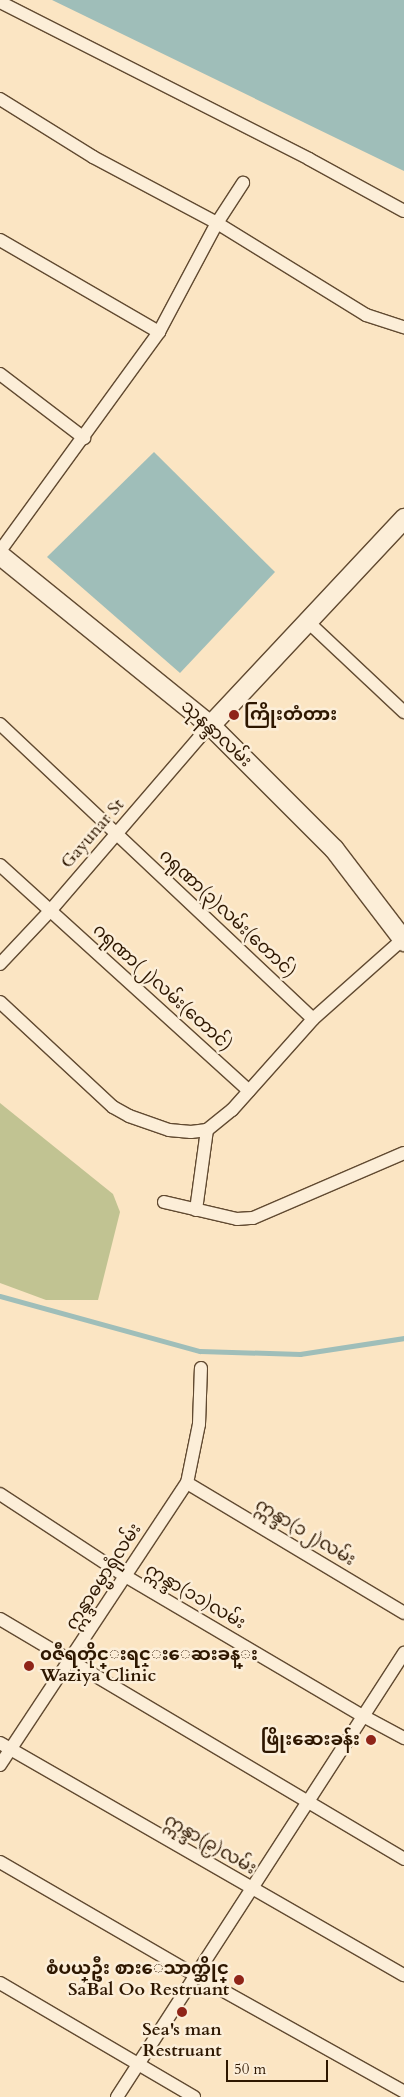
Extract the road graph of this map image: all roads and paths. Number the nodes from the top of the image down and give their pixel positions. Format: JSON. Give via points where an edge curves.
{"nodes":[{"id":1,"x":0,"y":2,"type":"edge"},
{"id":2,"x":0,"y":100,"type":"edge"},
{"id":3,"x":243,"y":183,"type":"dead end"},
{"id":4,"x":404,"y":211,"type":"edge"},
{"id":5,"x":217,"y":223,"type":"junction"},
{"id":6,"x":0,"y":240,"type":"edge"},
{"id":7,"x":404,"y":328,"type":"edge"},
{"id":8,"x":159,"y":332,"type":"junction"},
{"id":9,"x":0,"y":374,"type":"edge"},
{"id":10,"x":84,"y":438,"type":"junction"},
{"id":11,"x":404,"y":518,"type":"edge"},
{"id":12,"x":0,"y":552,"type":"edge"},
{"id":13,"x":0,"y":555,"type":"edge"},
{"id":14,"x":307,"y":621,"type":"junction"},
{"id":15,"x":404,"y":712,"type":"edge"},
{"id":16,"x":0,"y":724,"type":"edge"},
{"id":17,"x":210,"y":725,"type":"junction"},
{"id":18,"x":116,"y":835,"type":"junction"},
{"id":19,"x":0,"y":865,"type":"edge"},
{"id":20,"x":50,"y":911,"type":"junction"},
{"id":21,"x":403,"y":940,"type":"edge"},
{"id":22,"x":0,"y":964,"type":"edge"},
{"id":23,"x":0,"y":1002,"type":"edge"},
{"id":24,"x":314,"y":1019,"type":"junction"},
{"id":25,"x":249,"y":1091,"type":"junction"},
{"id":26,"x":207,"y":1130,"type":"junction"},
{"id":27,"x":404,"y":1153,"type":"edge"},
{"id":28,"x":164,"y":1202,"type":"dead end"},
{"id":29,"x":196,"y":1210,"type":"junction"},
{"id":30,"x":201,"y":1368,"type":"dead end"},
{"id":31,"x":187,"y":1482,"type":"junction"},
{"id":32,"x":0,"y":1494,"type":"edge"},
{"id":33,"x":125,"y":1576,"type":"junction"},
{"id":34,"x":404,"y":1613,"type":"edge"},
{"id":35,"x":0,"y":1619,"type":"edge"},
{"id":36,"x":404,"y":1653,"type":"edge"},
{"id":37,"x":69,"y":1661,"type":"junction"},
{"id":38,"x":363,"y":1716,"type":"junction"},
{"id":39,"x":404,"y":1738,"type":"edge"},
{"id":40,"x":5,"y":1747,"type":"edge"},
{"id":41,"x":0,"y":1765,"type":"edge"},
{"id":42,"x":307,"y":1802,"type":"junction"},
{"id":43,"x":404,"y":1859,"type":"edge"},
{"id":44,"x":0,"y":1862,"type":"edge"},
{"id":45,"x":251,"y":1889,"type":"junction"},
{"id":46,"x":195,"y":1975,"type":"junction"},
{"id":47,"x":404,"y":1975,"type":"edge"},
{"id":48,"x":0,"y":1982,"type":"edge"},
{"id":49,"x":137,"y":2065,"type":"junction"},
{"id":50,"x":404,"y":2092,"type":"edge"},
{"id":51,"x":117,"y":2097,"type":"edge"},
{"id":52,"x":194,"y":2097,"type":"edge"}],
"edges":[{"from":1,"to":4,"type":"street","via":[[309,159]]},
{"from":2,"to":5,"type":"street","via":[[93,157]]},
{"from":3,"to":5,"type":"street"},
{"from":5,"to":7,"type":"street","via":[[366,315]]},
{"from":5,"to":8,"type":"street"},
{"from":6,"to":8,"type":"street"},
{"from":8,"to":10,"type":"street"},
{"from":9,"to":10,"type":"street"},
{"from":10,"to":12,"type":"street"},
{"from":11,"to":14,"type":"main road"},
{"from":13,"to":17,"type":"main road","name":"သုနန္ဒာလမ်း"},
{"from":14,"to":15,"type":"street"},
{"from":14,"to":17,"type":"main road"},
{"from":16,"to":18,"type":"street","name":"ဂရုဏာ(၃)လမ်း(တောင်)"},
{"from":17,"to":18,"type":"street","name":"Gayunar St"},
{"from":17,"to":21,"type":"main road","name":"သုနန္ဒာလမ်း","via":[[334,848]]},
{"from":18,"to":20,"type":"street","name":"Gayunar St"},
{"from":18,"to":24,"type":"street","name":"ဂရုဏာ(၃)လမ်း(တောင်)"},
{"from":19,"to":20,"type":"street","name":"ဂရုဏာ(၂)လမ်း(တောင်)"},
{"from":20,"to":22,"type":"street","name":"Gayunar St"},
{"from":20,"to":25,"type":"street","name":"ဂရုဏာ(၂)လမ်း(တောင်)"},
{"from":21,"to":24,"type":"street"},
{"from":23,"to":26,"type":"street","via":[[113,1107],[169,1130]]},
{"from":24,"to":25,"type":"street"},
{"from":25,"to":26,"type":"street","via":[[222,1120]]},
{"from":26,"to":29,"type":"street"},
{"from":27,"to":29,"type":"street","via":[[253,1218],[237,1219]]},
{"from":28,"to":29,"type":"street"},
{"from":30,"to":31,"type":"street","via":[[199,1424]]},
{"from":31,"to":33,"type":"street","name":"ဣန္ဒာဓမ္မာရုံလမ်း"},
{"from":31,"to":34,"type":"street","name":"ဣန္ဒာ(၁၂)လမ်း"},
{"from":32,"to":33,"type":"street","name":"ဣန္ဒာ(၁၁)လမ်း"},
{"from":33,"to":37,"type":"street","name":"ဣန္ဒာဓမ္မာရုံလမ်း"},
{"from":33,"to":38,"type":"street","name":"ဣန္ဒာ(၁၁)လမ်း"},
{"from":35,"to":37,"type":"street"},
{"from":36,"to":38,"type":"street"},
{"from":37,"to":40,"type":"street","name":"ဣန္ဒာဓမ္မာရုံလမ်း"},
{"from":37,"to":42,"type":"street"},
{"from":38,"to":39,"type":"street","name":"ဣန္ဒာ(၁၁)လမ်း"},
{"from":38,"to":42,"type":"street"},
{"from":40,"to":41,"type":"street","name":"ဣန္ဒာဓမ္မာရုံလမ်း"},
{"from":40,"to":45,"type":"street","name":"ဣန္ဒာ(၉)လမ်း"},
{"from":42,"to":43,"type":"street"},
{"from":42,"to":45,"type":"street"},
{"from":44,"to":46,"type":"street"},
{"from":45,"to":46,"type":"street"},
{"from":45,"to":47,"type":"street","name":"ဣန္ဒာ(၉)လမ်း"},
{"from":46,"to":49,"type":"street"},
{"from":46,"to":50,"type":"street"},
{"from":48,"to":49,"type":"street"},
{"from":49,"to":51,"type":"street"},
{"from":49,"to":52,"type":"street"}]}
